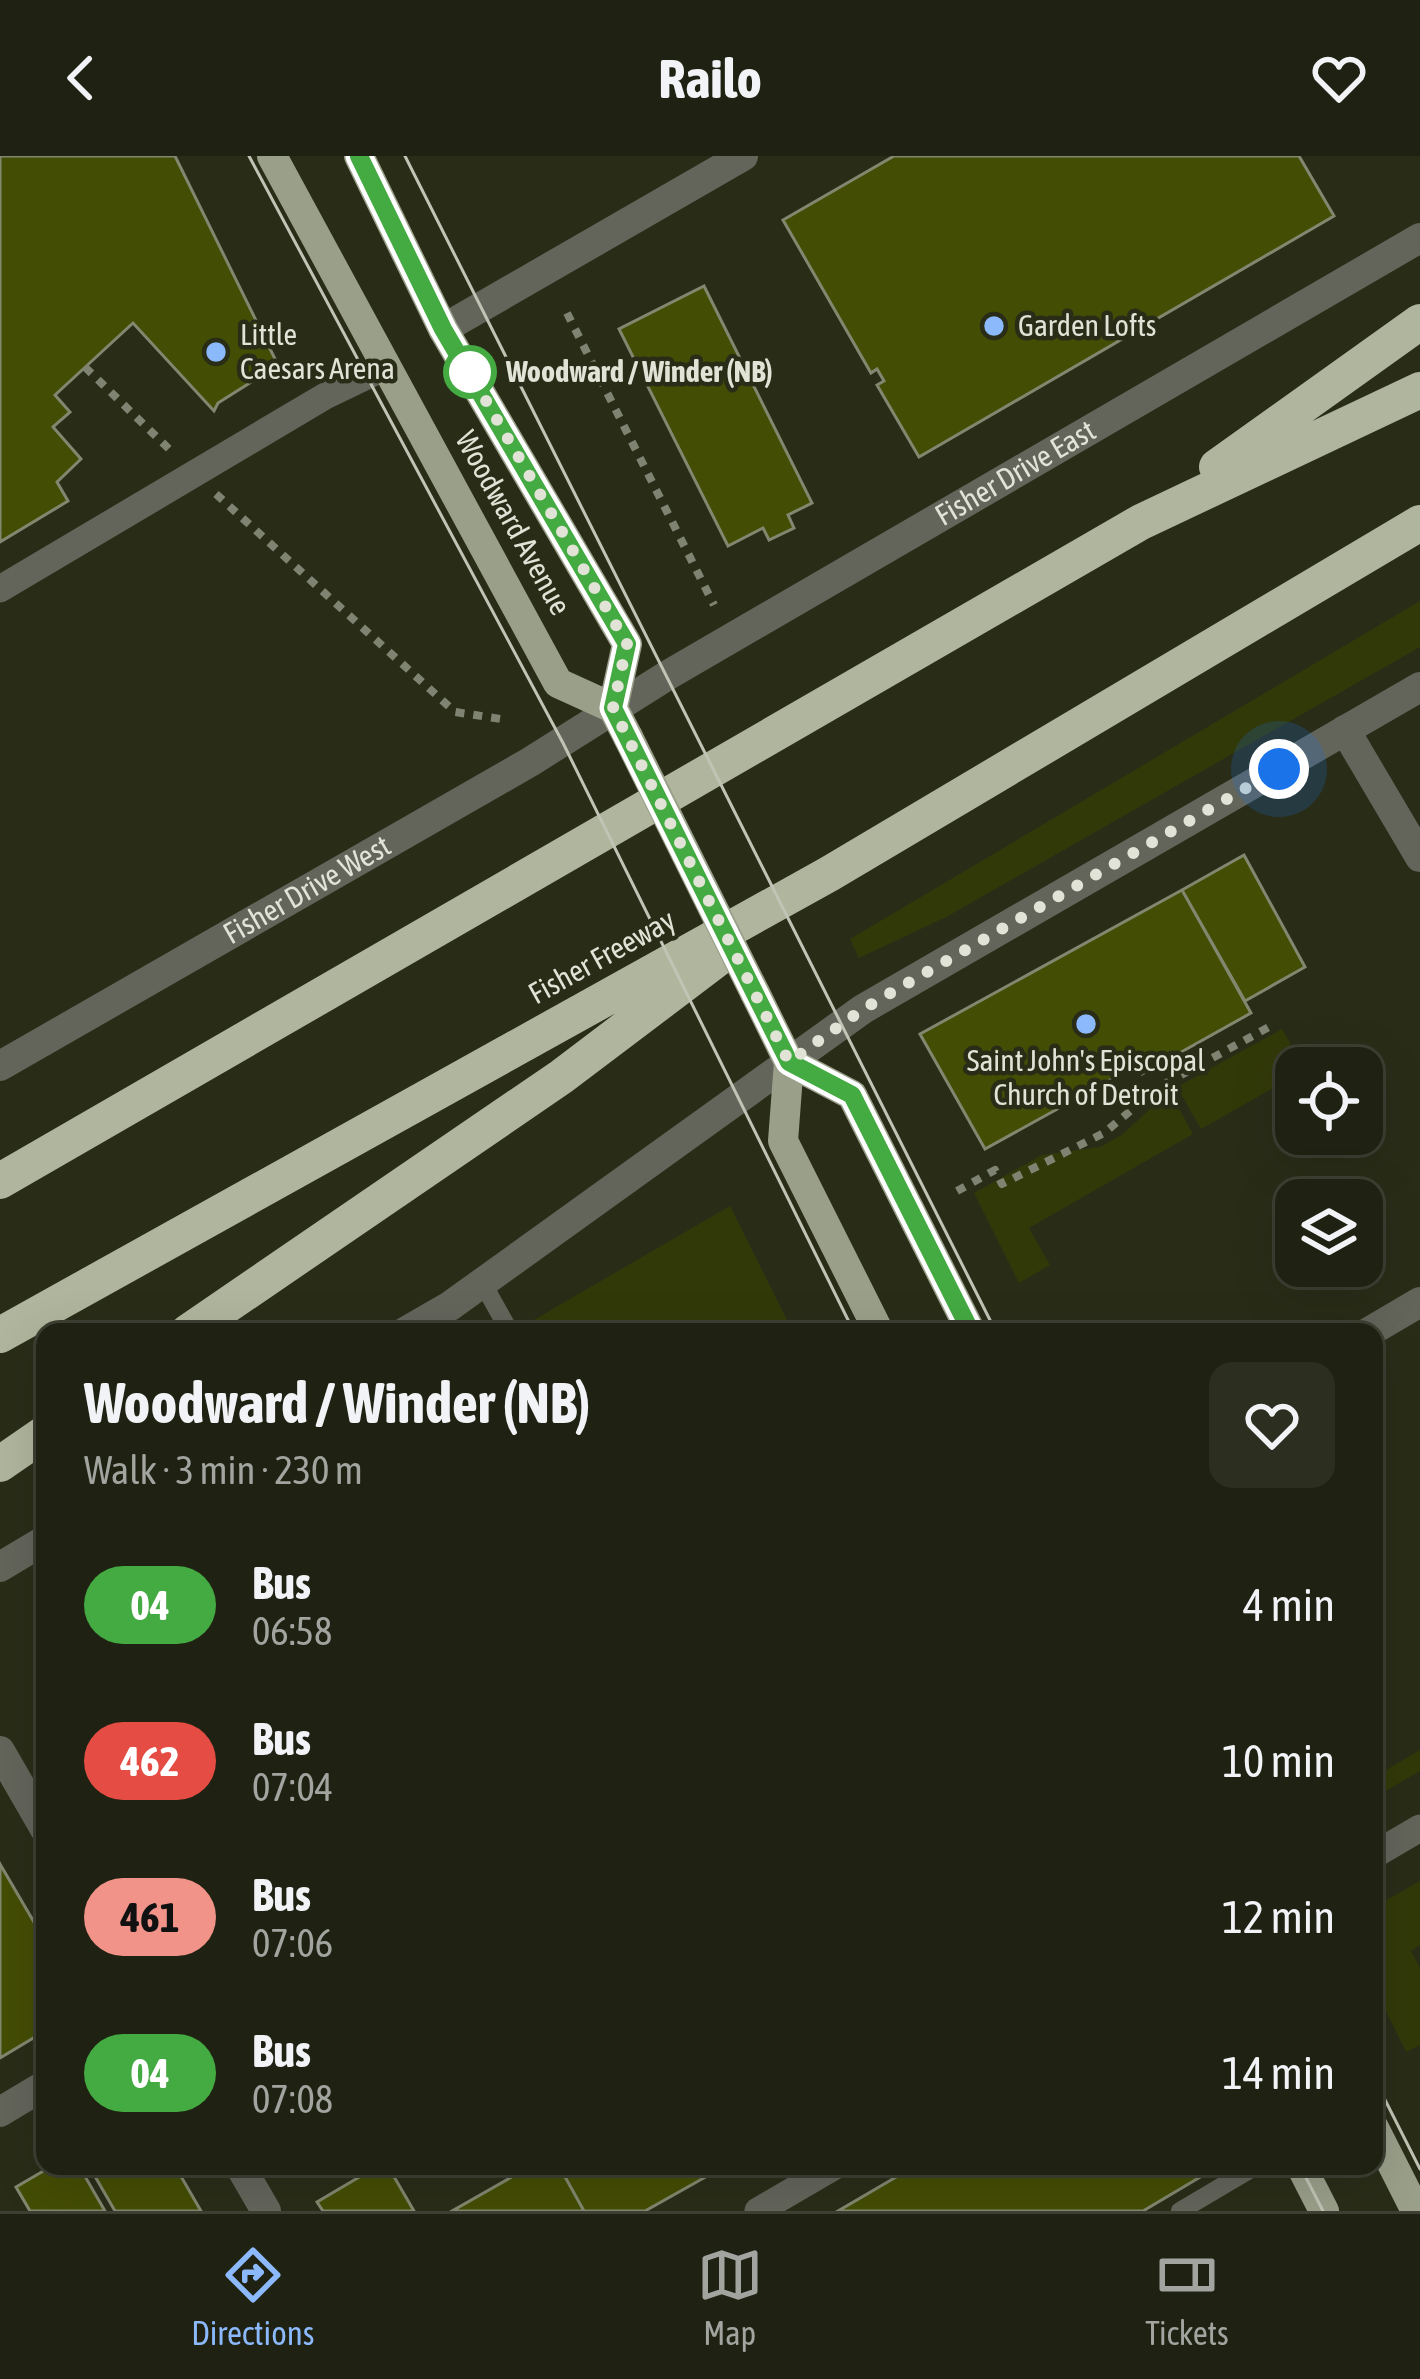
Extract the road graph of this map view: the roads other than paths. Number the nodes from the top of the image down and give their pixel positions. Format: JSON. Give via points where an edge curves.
{"nodes":[{"id":1,"x":272,"y":156,"type":"edge"},
{"id":2,"x":359,"y":156,"type":"edge"},
{"id":3,"x":743,"y":156,"type":"edge"},
{"id":4,"x":1420,"y":238,"type":"edge"},
{"id":5,"x":1420,"y":322,"type":"edge"},
{"id":6,"x":443,"y":329,"type":"junction"},
{"id":7,"x":385,"y":367,"type":"junction"},
{"id":8,"x":1420,"y":389,"type":"edge"},
{"id":9,"x":1142,"y":522,"type":"junction"},
{"id":10,"x":1420,"y":523,"type":"edge"},
{"id":11,"x":0,"y":589,"type":"edge"},
{"id":12,"x":1420,"y":687,"type":"edge"},
{"id":13,"x":613,"y":708,"type":"junction"},
{"id":14,"x":1345,"y":730,"type":"junction"},
{"id":15,"x":1420,"y":857,"type":"edge"},
{"id":16,"x":829,"y":874,"type":"junction"},
{"id":17,"x":789,"y":1062,"type":"junction"},
{"id":18,"x":0,"y":1066,"type":"edge"},
{"id":19,"x":0,"y":1181,"type":"edge"},
{"id":20,"x":482,"y":1282,"type":"junction"},
{"id":21,"x":1420,"y":1302,"type":"edge"},
{"id":22,"x":444,"y":1322,"type":"edge"},
{"id":23,"x":201,"y":1323,"type":"edge"},
{"id":24,"x":505,"y":1323,"type":"edge"},
{"id":25,"x":874,"y":1323,"type":"edge"},
{"id":26,"x":966,"y":1323,"type":"edge"},
{"id":27,"x":1383,"y":1324,"type":"edge"},
{"id":28,"x":0,"y":1335,"type":"edge"},
{"id":29,"x":36,"y":1438,"type":"edge"},
{"id":30,"x":0,"y":1464,"type":"edge"},
{"id":31,"x":36,"y":1545,"type":"edge"},
{"id":32,"x":0,"y":1567,"type":"edge"},
{"id":33,"x":0,"y":1751,"type":"edge"},
{"id":34,"x":36,"y":1813,"type":"edge"},
{"id":35,"x":1420,"y":1828,"type":"edge"},
{"id":36,"x":1383,"y":1850,"type":"edge"},
{"id":37,"x":36,"y":2090,"type":"edge"},
{"id":38,"x":0,"y":2112,"type":"edge"},
{"id":39,"x":1383,"y":2146,"type":"edge"},
{"id":40,"x":245,"y":2175,"type":"edge"},
{"id":41,"x":820,"y":2175,"type":"edge"},
{"id":42,"x":1241,"y":2175,"type":"edge"},
{"id":43,"x":1306,"y":2175,"type":"edge"},
{"id":44,"x":266,"y":2211,"type":"edge"},
{"id":45,"x":758,"y":2211,"type":"edge"},
{"id":46,"x":1180,"y":2211,"type":"edge"},
{"id":47,"x":1324,"y":2211,"type":"edge"},
{"id":48,"x":1416,"y":2211,"type":"edge"}],
"edges":[{"from":1,"to":7,"type":"main road","name":"Woodward Avenue"},
{"from":2,"to":6,"type":"main road","name":"Woodward Avenue"},
{"from":3,"to":6,"type":"street"},
{"from":4,"to":13,"type":"street","name":"Fisher Drive East"},
{"from":5,"to":9,"type":"highway"},
{"from":6,"to":13,"type":"main road","name":"Woodward Avenue","via":[[627,644]]},
{"from":7,"to":11,"type":"street"},
{"from":7,"to":13,"type":"main road","name":"Woodward Avenue","via":[[558,683]]},
{"from":8,"to":9,"type":"highway"},
{"from":9,"to":19,"type":"highway"},
{"from":10,"to":16,"type":"highway","name":"Fisher Freeway"},
{"from":12,"to":14,"type":"street"},
{"from":13,"to":17,"type":"main road","bridge":true},
{"from":13,"to":18,"type":"street","name":"Fisher Drive West"},
{"from":14,"to":15,"type":"street"},
{"from":14,"to":17,"type":"street","via":[[863,1009]]},
{"from":16,"to":23,"type":"highway","via":[[561,1077]]},
{"from":16,"to":28,"type":"highway","name":"Fisher Freeway"},
{"from":17,"to":20,"type":"street"},
{"from":17,"to":25,"type":"main road","via":[[783,1141]]},
{"from":17,"to":26,"type":"main road","via":[[852,1095]]},
{"from":20,"to":22,"type":"street"},
{"from":20,"to":24,"type":"lane"},
{"from":21,"to":27,"type":"street"},
{"from":29,"to":30,"type":"highway"},
{"from":31,"to":32,"type":"street"},
{"from":33,"to":34,"type":"street"},
{"from":35,"to":36,"type":"street"},
{"from":37,"to":38,"type":"street"},
{"from":39,"to":48,"type":"main road"},
{"from":40,"to":44,"type":"street"},
{"from":41,"to":45,"type":"street"},
{"from":42,"to":46,"type":"lane"},
{"from":43,"to":47,"type":"main road"}]}
